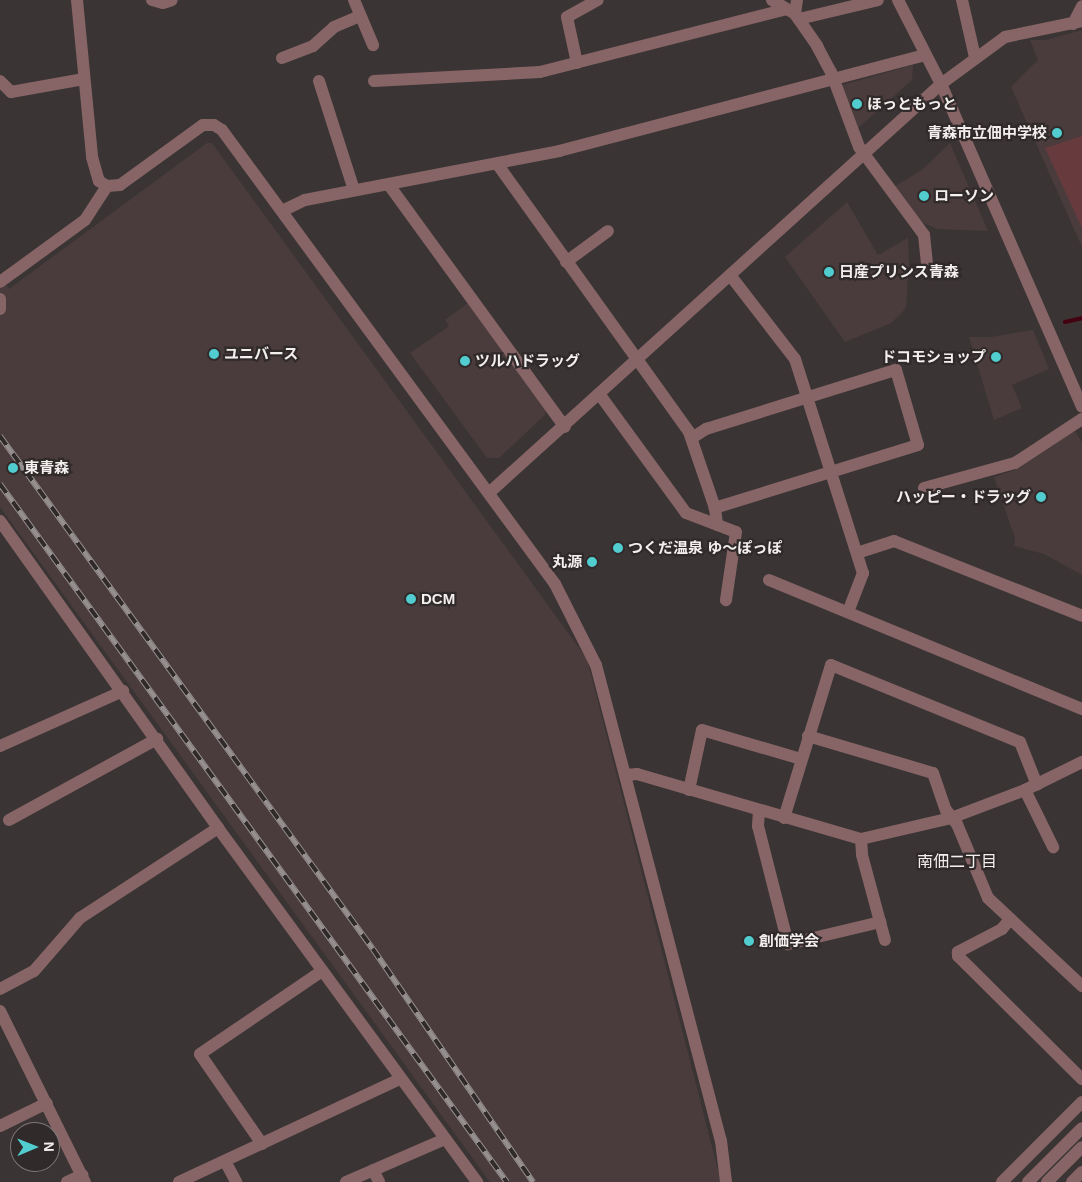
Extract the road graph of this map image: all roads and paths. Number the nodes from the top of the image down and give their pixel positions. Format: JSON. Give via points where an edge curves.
{"nodes":[{"id":1,"x":77,"y":0,"type":"edge"},
{"id":2,"x":152,"y":0,"type":"edge"},
{"id":3,"x":172,"y":0,"type":"edge"},
{"id":4,"x":354,"y":0,"type":"edge"},
{"id":5,"x":598,"y":0,"type":"edge"},
{"id":6,"x":772,"y":0,"type":"edge"},
{"id":7,"x":797,"y":0,"type":"edge"},
{"id":8,"x":878,"y":0,"type":"edge"},
{"id":9,"x":898,"y":0,"type":"edge"},
{"id":10,"x":962,"y":0,"type":"edge"},
{"id":11,"x":1082,"y":6,"type":"edge"},
{"id":12,"x":793,"y":14,"type":"junction"},
{"id":13,"x":360,"y":16,"type":"junction"},
{"id":14,"x":1077,"y":23,"type":"edge"},
{"id":15,"x":373,"y":45,"type":"dead end"},
{"id":16,"x":925,"y":55,"type":"junction"},
{"id":17,"x":975,"y":57,"type":"junction"},
{"id":18,"x":282,"y":58,"type":"dead end"},
{"id":19,"x":576,"y":63,"type":"junction"},
{"id":20,"x":84,"y":79,"type":"junction"},
{"id":21,"x":833,"y":79,"type":"junction"},
{"id":22,"x":0,"y":81,"type":"edge"},
{"id":23,"x":319,"y":81,"type":"dead end"},
{"id":24,"x":374,"y":81,"type":"dead end"},
{"id":25,"x":941,"y":84,"type":"junction"},
{"id":26,"x":863,"y":155,"type":"junction"},
{"id":27,"x":498,"y":165,"type":"junction"},
{"id":28,"x":389,"y":185,"type":"junction"},
{"id":29,"x":107,"y":186,"type":"junction"},
{"id":30,"x":354,"y":190,"type":"junction"},
{"id":31,"x":282,"y":211,"type":"junction"},
{"id":32,"x":608,"y":231,"type":"dead end"},
{"id":33,"x":566,"y":262,"type":"junction"},
{"id":34,"x":927,"y":264,"type":"dead end"},
{"id":35,"x":730,"y":275,"type":"junction"},
{"id":36,"x":0,"y":282,"type":"edge"},
{"id":37,"x":0,"y":299,"type":"edge"},
{"id":38,"x":0,"y":309,"type":"edge"},
{"id":39,"x":637,"y":360,"type":"junction"},
{"id":40,"x":1077,"y":383,"type":"edge"},
{"id":41,"x":600,"y":394,"type":"junction"},
{"id":42,"x":807,"y":397,"type":"junction"},
{"id":43,"x":1082,"y":407,"type":"edge"},
{"id":44,"x":1082,"y":420,"type":"edge"},
{"id":45,"x":565,"y":426,"type":"junction"},
{"id":46,"x":692,"y":438,"type":"junction"},
{"id":47,"x":831,"y":473,"type":"junction"},
{"id":48,"x":924,"y":488,"type":"dead end"},
{"id":49,"x":490,"y":492,"type":"junction"},
{"id":50,"x":715,"y":508,"type":"junction"},
{"id":51,"x":0,"y":521,"type":"edge"},
{"id":52,"x":716,"y":525,"type":"junction"},
{"id":53,"x":857,"y":553,"type":"junction"},
{"id":54,"x":769,"y":580,"type":"dead end"},
{"id":55,"x":726,"y":600,"type":"dead end"},
{"id":56,"x":848,"y":612,"type":"junction"},
{"id":57,"x":1082,"y":616,"type":"edge"},
{"id":58,"x":123,"y":691,"type":"junction"},
{"id":59,"x":1082,"y":710,"type":"edge"},
{"id":60,"x":808,"y":736,"type":"junction"},
{"id":61,"x":157,"y":740,"type":"junction"},
{"id":62,"x":0,"y":746,"type":"edge"},
{"id":63,"x":801,"y":758,"type":"junction"},
{"id":64,"x":1082,"y":762,"type":"edge"},
{"id":65,"x":626,"y":775,"type":"junction"},
{"id":66,"x":1031,"y":788,"type":"junction"},
{"id":67,"x":689,"y":790,"type":"junction"},
{"id":68,"x":759,"y":811,"type":"junction"},
{"id":69,"x":784,"y":818,"type":"junction"},
{"id":70,"x":951,"y":818,"type":"junction"},
{"id":71,"x":9,"y":820,"type":"dead end"},
{"id":72,"x":218,"y":828,"type":"junction"},
{"id":73,"x":861,"y":839,"type":"junction"},
{"id":74,"x":1053,"y":847,"type":"dead end"},
{"id":75,"x":1010,"y":919,"type":"junction"},
{"id":76,"x":880,"y":922,"type":"junction"},
{"id":77,"x":885,"y":940,"type":"dead end"},
{"id":78,"x":322,"y":971,"type":"junction"},
{"id":79,"x":1082,"y":986,"type":"edge"},
{"id":80,"x":0,"y":989,"type":"edge"},
{"id":81,"x":0,"y":1011,"type":"edge"},
{"id":82,"x":400,"y":1079,"type":"junction"},
{"id":83,"x":1082,"y":1080,"type":"edge"},
{"id":84,"x":1082,"y":1102,"type":"edge"},
{"id":85,"x":47,"y":1103,"type":"junction"},
{"id":86,"x":0,"y":1126,"type":"edge"},
{"id":87,"x":1082,"y":1128,"type":"edge"},
{"id":88,"x":445,"y":1139,"type":"junction"},
{"id":89,"x":262,"y":1144,"type":"junction"},
{"id":90,"x":1082,"y":1147,"type":"edge"},
{"id":91,"x":225,"y":1161,"type":"junction"},
{"id":92,"x":373,"y":1170,"type":"junction"},
{"id":93,"x":1082,"y":1172,"type":"edge"},
{"id":94,"x":83,"y":1179,"type":"edge"},
{"id":95,"x":68,"y":1182,"type":"edge"},
{"id":96,"x":179,"y":1182,"type":"edge"},
{"id":97,"x":236,"y":1182,"type":"edge"},
{"id":98,"x":346,"y":1182,"type":"edge"},
{"id":99,"x":379,"y":1182,"type":"edge"},
{"id":100,"x":477,"y":1182,"type":"edge"},
{"id":101,"x":726,"y":1182,"type":"edge"},
{"id":102,"x":1002,"y":1182,"type":"edge"},
{"id":103,"x":1028,"y":1182,"type":"edge"},
{"id":104,"x":1047,"y":1182,"type":"edge"},
{"id":105,"x":1072,"y":1182,"type":"edge"}],
"edges":[{"from":1,"to":20,"type":"street"},
{"from":2,"to":3,"type":"street","via":[[163,3]]},
{"from":4,"to":13,"type":"street"},
{"from":5,"to":19,"type":"street","via":[[567,17]]},
{"from":6,"to":12,"type":"street"},
{"from":7,"to":12,"type":"street"},
{"from":8,"to":12,"type":"street"},
{"from":9,"to":16,"type":"street"},
{"from":10,"to":17,"type":"street"},
{"from":11,"to":14,"type":"street"},
{"from":12,"to":19,"type":"street"},
{"from":12,"to":21,"type":"street","via":[[826,61]]},
{"from":13,"to":15,"type":"street"},
{"from":13,"to":18,"type":"street","via":[[334,27],[313,46]]},
{"from":14,"to":17,"type":"street","via":[[1015,34]]},
{"from":16,"to":21,"type":"street"},
{"from":16,"to":25,"type":"street"},
{"from":17,"to":25,"type":"street"},
{"from":19,"to":24,"type":"street","via":[[531,74]]},
{"from":20,"to":22,"type":"street","via":[[11,92]]},
{"from":20,"to":29,"type":"street","via":[[94,171],[99,181]]},
{"from":21,"to":26,"type":"street"},
{"from":21,"to":27,"type":"street"},
{"from":23,"to":30,"type":"street"},
{"from":25,"to":26,"type":"street"},
{"from":25,"to":40,"type":"street"},
{"from":26,"to":34,"type":"street","via":[[924,235]]},
{"from":26,"to":35,"type":"street"},
{"from":27,"to":28,"type":"street"},
{"from":27,"to":33,"type":"street"},
{"from":28,"to":30,"type":"street"},
{"from":28,"to":45,"type":"street"},
{"from":29,"to":31,"type":"street","via":[[120,185],[197,129],[211,125],[226,134]]},
{"from":29,"to":36,"type":"street","via":[[85,220]]},
{"from":30,"to":31,"type":"street","via":[[305,200]]},
{"from":31,"to":49,"type":"street"},
{"from":32,"to":33,"type":"street"},
{"from":33,"to":39,"type":"street"},
{"from":35,"to":39,"type":"street"},
{"from":35,"to":42,"type":"street","via":[[793,354]]},
{"from":37,"to":38,"type":"street"},
{"from":39,"to":41,"type":"street"},
{"from":39,"to":46,"type":"street"},
{"from":40,"to":43,"type":"street"},
{"from":41,"to":45,"type":"street"},
{"from":41,"to":52,"type":"street","via":[[686,513]]},
{"from":42,"to":46,"type":"street","via":[[706,429]]},
{"from":42,"to":47,"type":"street"},
{"from":42,"to":47,"type":"street","via":[[896,370],[918,445]]},
{"from":44,"to":48,"type":"street","via":[[1015,463]]},
{"from":45,"to":49,"type":"street"},
{"from":46,"to":50,"type":"street"},
{"from":47,"to":50,"type":"street"},
{"from":47,"to":53,"type":"street"},
{"from":49,"to":65,"type":"street","via":[[551,577],[590,648]]},
{"from":50,"to":52,"type":"street"},
{"from":51,"to":58,"type":"street"},
{"from":52,"to":55,"type":"street","via":[[737,534]]},
{"from":53,"to":56,"type":"street","via":[[863,576]]},
{"from":53,"to":57,"type":"street","via":[[894,541]]},
{"from":54,"to":56,"type":"street"},
{"from":56,"to":59,"type":"street"},
{"from":58,"to":61,"type":"street"},
{"from":58,"to":62,"type":"street"},
{"from":60,"to":63,"type":"street"},
{"from":60,"to":66,"type":"street","via":[[831,665],[1020,742]]},
{"from":60,"to":70,"type":"street","via":[[933,773]]},
{"from":61,"to":71,"type":"street"},
{"from":61,"to":72,"type":"street"},
{"from":63,"to":67,"type":"street","via":[[702,730]]},
{"from":63,"to":69,"type":"street"},
{"from":64,"to":66,"type":"street"},
{"from":65,"to":67,"type":"street","via":[[637,774]]},
{"from":65,"to":101,"type":"street","via":[[721,1141]]},
{"from":66,"to":70,"type":"street"},
{"from":66,"to":74,"type":"street"},
{"from":67,"to":68,"type":"street"},
{"from":68,"to":69,"type":"street"},
{"from":68,"to":76,"type":"street","via":[[758,826],[788,944]]},
{"from":69,"to":73,"type":"street"},
{"from":70,"to":73,"type":"street"},
{"from":70,"to":75,"type":"street","via":[[988,898]]},
{"from":72,"to":78,"type":"street"},
{"from":72,"to":80,"type":"street","via":[[80,918],[34,971]]},
{"from":73,"to":76,"type":"street","via":[[862,855]]},
{"from":75,"to":79,"type":"street"},
{"from":75,"to":83,"type":"street","via":[[1002,929],[958,952],[958,956]]},
{"from":76,"to":77,"type":"street"},
{"from":78,"to":82,"type":"street"},
{"from":78,"to":89,"type":"street","via":[[200,1054]]},
{"from":81,"to":85,"type":"street"},
{"from":82,"to":88,"type":"street"},
{"from":82,"to":89,"type":"street"},
{"from":84,"to":102,"type":"street"},
{"from":85,"to":86,"type":"street"},
{"from":85,"to":94,"type":"street"},
{"from":87,"to":103,"type":"street"},
{"from":88,"to":92,"type":"street"},
{"from":88,"to":100,"type":"street"},
{"from":89,"to":91,"type":"street"},
{"from":90,"to":104,"type":"street"},
{"from":91,"to":96,"type":"street"},
{"from":91,"to":97,"type":"street"},
{"from":92,"to":98,"type":"street"},
{"from":92,"to":99,"type":"street"},
{"from":93,"to":105,"type":"street"},
{"from":94,"to":95,"type":"street"}]}
